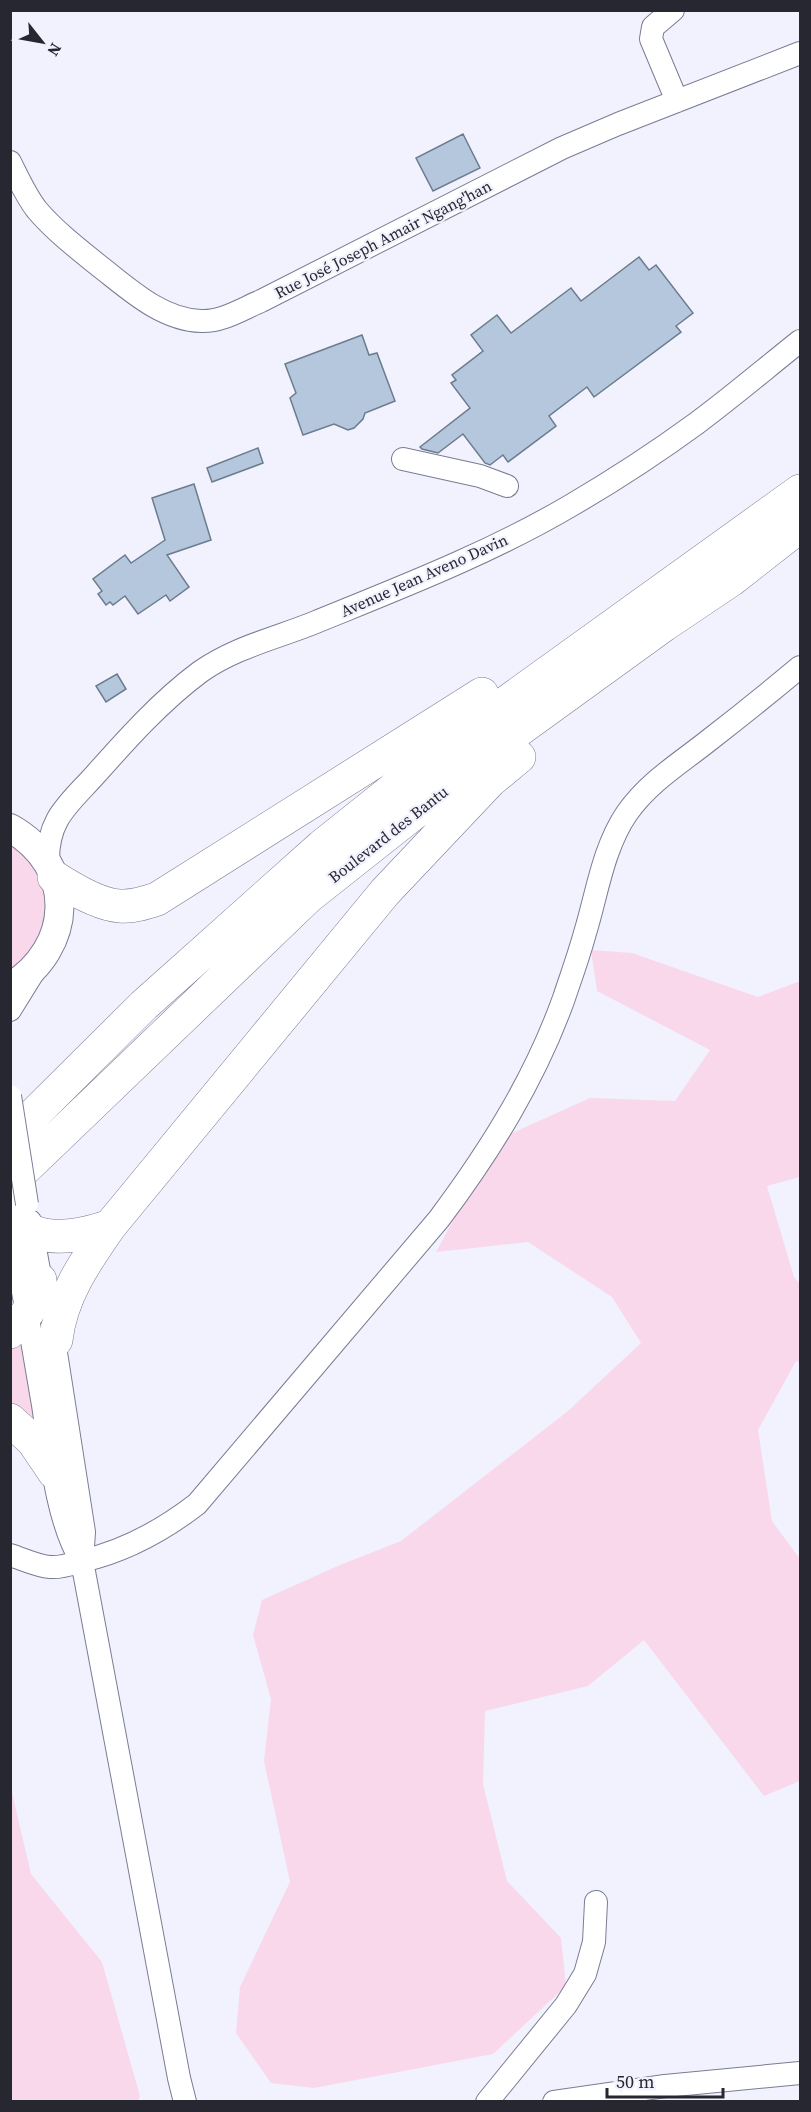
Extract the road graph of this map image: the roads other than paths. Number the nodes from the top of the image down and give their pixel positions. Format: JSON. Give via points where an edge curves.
{"nodes":[{"id":1,"x":673,"y":10,"type":"edge"},
{"id":2,"x":801,"y":53,"type":"edge"},
{"id":3,"x":677,"y":101,"type":"junction"},
{"id":4,"x":10,"y":162,"type":"edge"},
{"id":5,"x":801,"y":341,"type":"edge"},
{"id":6,"x":404,"y":459,"type":"dead end"},
{"id":7,"x":507,"y":486,"type":"dead end"},
{"id":8,"x":800,"y":491,"type":"edge"},
{"id":9,"x":801,"y":526,"type":"edge"},
{"id":10,"x":731,"y":580,"type":"junction"},
{"id":11,"x":801,"y":667,"type":"edge"},
{"id":12,"x":59,"y":815,"type":"junction"},
{"id":13,"x":10,"y":828,"type":"edge"},
{"id":14,"x":51,"y":870,"type":"junction"},
{"id":15,"x":37,"y":966,"type":"junction"},
{"id":16,"x":10,"y":987,"type":"edge"},
{"id":17,"x":10,"y":1010,"type":"edge"},
{"id":18,"x":10,"y":1096,"type":"edge"},
{"id":19,"x":10,"y":1138,"type":"edge"},
{"id":20,"x":18,"y":1212,"type":"edge"},
{"id":21,"x":110,"y":1226,"type":"junction"},
{"id":22,"x":40,"y":1280,"type":"junction"},
{"id":23,"x":19,"y":1322,"type":"edge"},
{"id":24,"x":56,"y":1340,"type":"junction"},
{"id":25,"x":10,"y":1419,"type":"edge"},
{"id":26,"x":54,"y":1472,"type":"junction"},
{"id":27,"x":10,"y":1555,"type":"edge"},
{"id":28,"x":82,"y":1561,"type":"junction"},
{"id":29,"x":596,"y":1902,"type":"dead end"},
{"id":30,"x":801,"y":2073,"type":"edge"},
{"id":31,"x":185,"y":2101,"type":"edge"},
{"id":32,"x":487,"y":2102,"type":"edge"},
{"id":33,"x":554,"y":2102,"type":"edge"}],
"edges":[{"from":1,"to":3,"type":"street","via":[[653,27],[651,39]]},
{"from":2,"to":3,"type":"street","name":"Rue José Joseph Amair Ngang'han"},
{"from":3,"to":4,"type":"street","name":"Rue José Joseph Amair Ngang'han","via":[[562,148],[251,305],[223,318],[202,322],[156,308],[68,240],[35,208]]},
{"from":5,"to":12,"type":"street","name":"Avenue Jean Aveno Davin","via":[[697,423],[527,530],[314,623],[233,652],[200,672],[146,721]]},
{"from":6,"to":7,"type":"street"},
{"from":8,"to":14,"type":"highway","via":[[731,529],[474,699],[157,899],[118,906],[78,892]]},
{"from":8,"to":19,"type":"highway","name":"Boulevard des Bantu","via":[[460,735],[322,846],[144,1005]]},
{"from":9,"to":10,"type":"highway","name":"Boulevard des Bantu"},
{"from":10,"to":20,"type":"highway","name":"Boulevard des Bantu","via":[[519,730],[308,897]]},
{"from":10,"to":21,"type":"highway","via":[[490,781],[385,892]]},
{"from":11,"to":28,"type":"street","via":[[667,771],[644,791],[626,815],[614,838],[563,1000],[537,1063],[474,1173],[439,1220],[198,1504],[138,1543]]},
{"from":12,"to":13,"type":"street","via":[[29,827]]},
{"from":12,"to":14,"type":"street","via":[[49,835]]},
{"from":13,"to":14,"type":"main road","via":[[31,842]]},
{"from":14,"to":15,"type":"main road","via":[[60,904],[57,931]]},
{"from":15,"to":16,"type":"main road"},
{"from":15,"to":17,"type":"street"},
{"from":18,"to":20,"type":"street","bridge":true},
{"from":20,"to":21,"type":"highway","via":[[52,1236],[90,1233]]},
{"from":20,"to":22,"type":"street"},
{"from":20,"to":23,"type":"street"},
{"from":21,"to":24,"type":"highway","via":[[71,1286],[58,1319]]},
{"from":22,"to":23,"type":"highway"},
{"from":22,"to":24,"type":"street"},
{"from":23,"to":26,"type":"street"},
{"from":24,"to":28,"type":"street","via":[[84,1532]]},
{"from":25,"to":26,"type":"highway","via":[[33,1441]]},
{"from":26,"to":28,"type":"street","via":[[69,1537]]},
{"from":27,"to":28,"type":"street","via":[[49,1567]]},
{"from":28,"to":31,"type":"street"},
{"from":29,"to":32,"type":"street","via":[[594,1942],[585,1974],[566,2004]]},
{"from":30,"to":33,"type":"street"}]}
